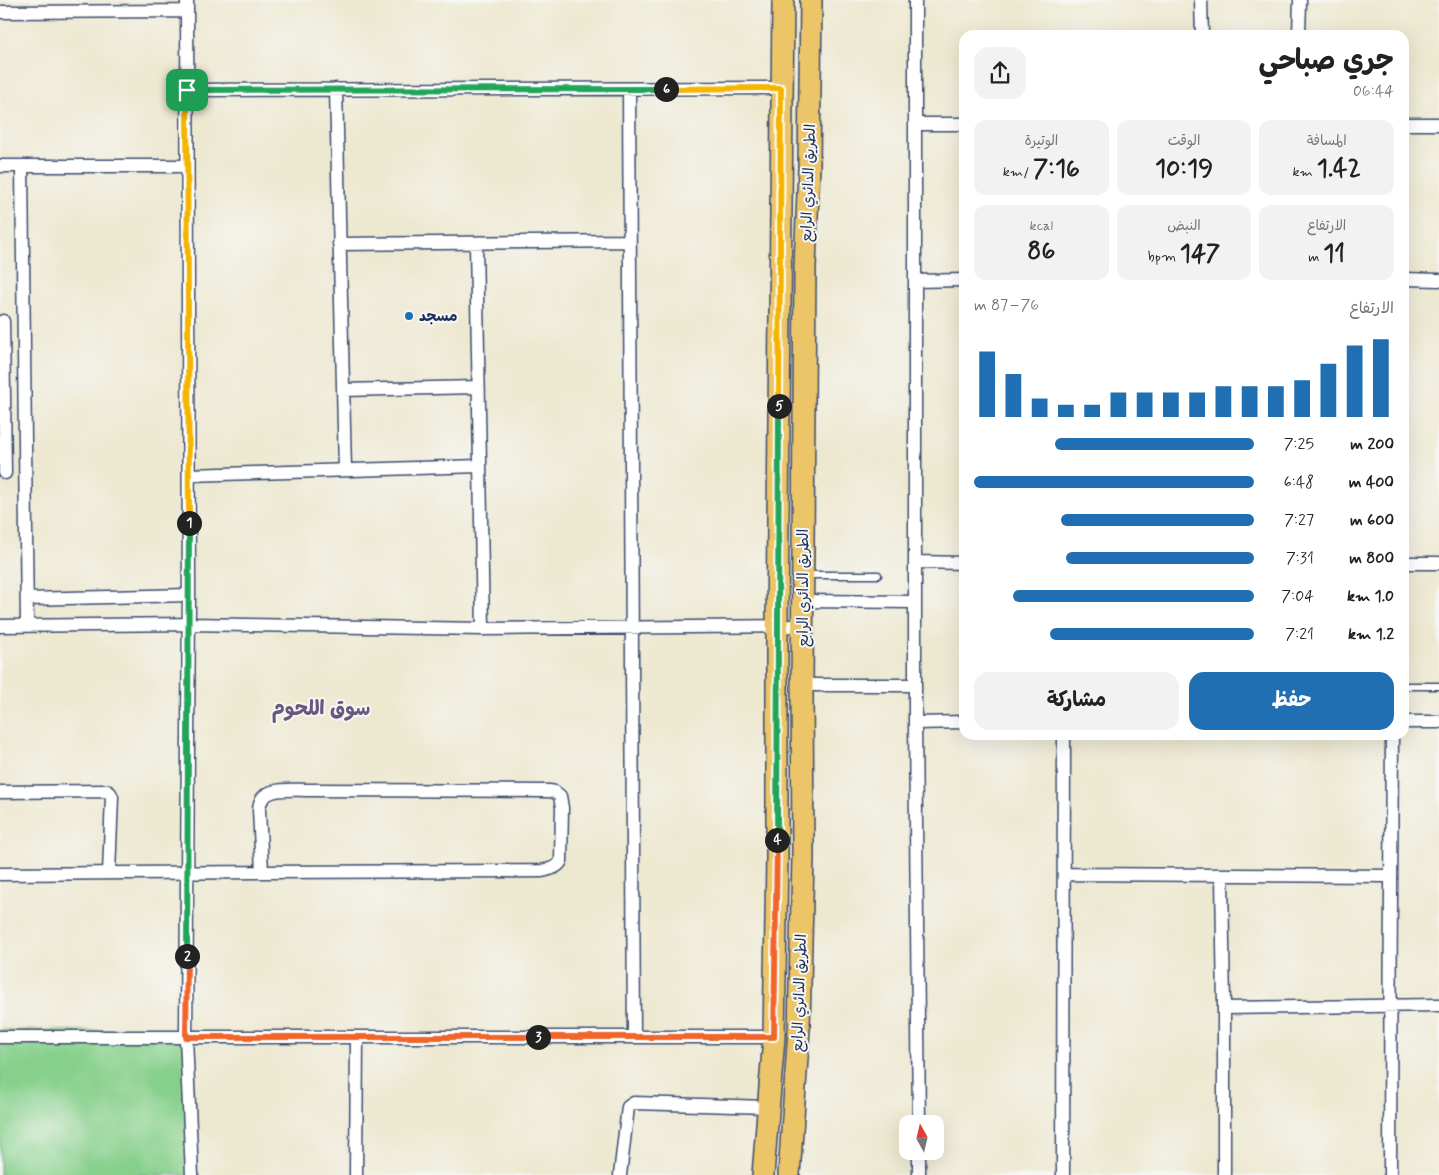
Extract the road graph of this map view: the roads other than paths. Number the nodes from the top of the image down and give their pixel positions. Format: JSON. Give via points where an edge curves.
{"nodes":[{"id":1,"x":783,"y":0,"type":"edge"},
{"id":2,"x":811,"y":0,"type":"edge"},
{"id":3,"x":915,"y":0,"type":"edge"},
{"id":4,"x":1202,"y":0,"type":"edge"},
{"id":5,"x":1300,"y":0,"type":"edge"},
{"id":6,"x":187,"y":5,"type":"edge"},
{"id":7,"x":20,"y":6,"type":"edge"},
{"id":8,"x":0,"y":12,"type":"edge"},
{"id":9,"x":1202,"y":30,"type":"edge"},
{"id":10,"x":1299,"y":30,"type":"edge"},
{"id":11,"x":781,"y":88,"type":"junction"},
{"id":12,"x":336,"y":89,"type":"junction"},
{"id":13,"x":629,"y":89,"type":"junction"},
{"id":14,"x":187,"y":90,"type":"junction"},
{"id":15,"x":915,"y":124,"type":"junction"},
{"id":16,"x":959,"y":124,"type":"edge"},
{"id":17,"x":1409,"y":124,"type":"edge"},
{"id":18,"x":1439,"y":124,"type":"edge"},
{"id":19,"x":0,"y":166,"type":"edge"},
{"id":20,"x":22,"y":166,"type":"junction"},
{"id":21,"x":187,"y":166,"type":"junction"},
{"id":22,"x":630,"y":241,"type":"junction"},
{"id":23,"x":476,"y":243,"type":"junction"},
{"id":24,"x":339,"y":244,"type":"junction"},
{"id":25,"x":1409,"y":279,"type":"edge"},
{"id":26,"x":959,"y":280,"type":"edge"},
{"id":27,"x":1439,"y":280,"type":"edge"},
{"id":28,"x":915,"y":281,"type":"junction"},
{"id":29,"x":24,"y":320,"type":"junction"},
{"id":30,"x":2,"y":321,"type":"edge"},
{"id":31,"x":478,"y":387,"type":"junction"},
{"id":32,"x":343,"y":390,"type":"junction"},
{"id":33,"x":480,"y":466,"type":"junction"},
{"id":34,"x":345,"y":470,"type":"junction"},
{"id":35,"x":2,"y":473,"type":"edge"},
{"id":36,"x":25,"y":474,"type":"junction"},
{"id":37,"x":189,"y":474,"type":"junction"},
{"id":38,"x":915,"y":562,"type":"junction"},
{"id":39,"x":959,"y":563,"type":"edge"},
{"id":40,"x":1409,"y":563,"type":"edge"},
{"id":41,"x":1439,"y":563,"type":"edge"},
{"id":42,"x":803,"y":575,"type":"junction"},
{"id":43,"x":878,"y":575,"type":"dead end"},
{"id":44,"x":189,"y":595,"type":"junction"},
{"id":45,"x":26,"y":599,"type":"junction"},
{"id":46,"x":803,"y":601,"type":"junction"},
{"id":47,"x":915,"y":602,"type":"junction"},
{"id":48,"x":189,"y":624,"type":"junction"},
{"id":49,"x":0,"y":626,"type":"edge"},
{"id":50,"x":27,"y":626,"type":"junction"},
{"id":51,"x":777,"y":626,"type":"junction"},
{"id":52,"x":803,"y":626,"type":"junction"},
{"id":53,"x":631,"y":628,"type":"junction"},
{"id":54,"x":483,"y":629,"type":"junction"},
{"id":55,"x":802,"y":685,"type":"junction"},
{"id":56,"x":915,"y":685,"type":"junction"},
{"id":57,"x":1409,"y":686,"type":"edge"},
{"id":58,"x":1439,"y":686,"type":"edge"},
{"id":59,"x":959,"y":722,"type":"edge"},
{"id":60,"x":1409,"y":722,"type":"edge"},
{"id":61,"x":1439,"y":722,"type":"edge"},
{"id":62,"x":915,"y":723,"type":"junction"},
{"id":63,"x":1064,"y":740,"type":"edge"},
{"id":64,"x":1392,"y":740,"type":"edge"},
{"id":65,"x":0,"y":792,"type":"edge"},
{"id":66,"x":262,"y":872,"type":"junction"},
{"id":67,"x":110,"y":873,"type":"junction"},
{"id":68,"x":187,"y":873,"type":"junction"},
{"id":69,"x":0,"y":874,"type":"edge"},
{"id":70,"x":1064,"y":874,"type":"junction"},
{"id":71,"x":1222,"y":876,"type":"junction"},
{"id":72,"x":1390,"y":876,"type":"junction"},
{"id":73,"x":1392,"y":1005,"type":"junction"},
{"id":74,"x":1439,"y":1005,"type":"edge"},
{"id":75,"x":1224,"y":1008,"type":"junction"},
{"id":76,"x":0,"y":1037,"type":"edge"},
{"id":77,"x":186,"y":1037,"type":"junction"},
{"id":78,"x":356,"y":1037,"type":"junction"},
{"id":79,"x":634,"y":1037,"type":"junction"},
{"id":80,"x":774,"y":1037,"type":"junction"},
{"id":81,"x":768,"y":1107,"type":"junction"},
{"id":82,"x":919,"y":1115,"type":"edge"},
{"id":83,"x":919,"y":1160,"type":"edge"},
{"id":84,"x":192,"y":1175,"type":"edge"},
{"id":85,"x":356,"y":1175,"type":"edge"},
{"id":86,"x":620,"y":1175,"type":"edge"},
{"id":87,"x":763,"y":1175,"type":"edge"},
{"id":88,"x":789,"y":1175,"type":"edge"},
{"id":89,"x":919,"y":1175,"type":"edge"},
{"id":90,"x":1063,"y":1175,"type":"edge"},
{"id":91,"x":1224,"y":1175,"type":"edge"},
{"id":92,"x":1390,"y":1175,"type":"edge"}],
"edges":[{"from":1,"to":11,"type":"main road","name":"الطريق الدائري الرابع"},
{"from":2,"to":42,"type":"main road","name":"الطريق الدائري الرابع"},
{"from":3,"to":15,"type":"street"},
{"from":4,"to":9,"type":"street"},
{"from":5,"to":10,"type":"street"},
{"from":6,"to":7,"type":"street"},
{"from":6,"to":14,"type":"street"},
{"from":7,"to":8,"type":"street"},
{"from":11,"to":13,"type":"street"},
{"from":11,"to":51,"type":"main road","name":"الطريق الدائري الرابع"},
{"from":12,"to":13,"type":"street"},
{"from":12,"to":14,"type":"street"},
{"from":12,"to":24,"type":"street"},
{"from":13,"to":22,"type":"street"},
{"from":14,"to":21,"type":"street"},
{"from":15,"to":16,"type":"street"},
{"from":15,"to":28,"type":"street"},
{"from":17,"to":18,"type":"street"},
{"from":19,"to":20,"type":"street"},
{"from":20,"to":21,"type":"street"},
{"from":20,"to":29,"type":"street"},
{"from":21,"to":37,"type":"street"},
{"from":22,"to":23,"type":"street"},
{"from":22,"to":53,"type":"street"},
{"from":23,"to":24,"type":"street"},
{"from":23,"to":31,"type":"street"},
{"from":24,"to":32,"type":"street"},
{"from":25,"to":27,"type":"street"},
{"from":26,"to":28,"type":"street"},
{"from":28,"to":38,"type":"street"},
{"from":29,"to":30,"type":"street"},
{"from":29,"to":36,"type":"street"},
{"from":30,"to":35,"type":"street"},
{"from":31,"to":32,"type":"street"},
{"from":31,"to":33,"type":"street"},
{"from":32,"to":34,"type":"street"},
{"from":33,"to":34,"type":"street"},
{"from":33,"to":54,"type":"street"},
{"from":34,"to":37,"type":"street"},
{"from":35,"to":36,"type":"street"},
{"from":36,"to":45,"type":"street"},
{"from":37,"to":44,"type":"street"},
{"from":38,"to":39,"type":"street"},
{"from":38,"to":47,"type":"street"},
{"from":40,"to":41,"type":"street"},
{"from":42,"to":43,"type":"lane"},
{"from":42,"to":46,"type":"main road","name":"الطريق الدائري الرابع"},
{"from":44,"to":45,"type":"street"},
{"from":44,"to":48,"type":"street"},
{"from":45,"to":50,"type":"street"},
{"from":46,"to":47,"type":"street"},
{"from":46,"to":52,"type":"main road","name":"الطريق الدائري الرابع"},
{"from":47,"to":56,"type":"street"},
{"from":48,"to":50,"type":"street"},
{"from":48,"to":54,"type":"street"},
{"from":48,"to":68,"type":"street"},
{"from":49,"to":50,"type":"street"},
{"from":51,"to":52,"type":"street"},
{"from":51,"to":53,"type":"street"},
{"from":51,"to":80,"type":"main road","name":"الطريق الدائري الرابع"},
{"from":52,"to":55,"type":"main road","name":"الطريق الدائري الرابع"},
{"from":53,"to":54,"type":"street"},
{"from":53,"to":79,"type":"street"},
{"from":55,"to":56,"type":"street"},
{"from":55,"to":88,"type":"main road","name":"الطريق الدائري الرابع","via":[[800,1030]]},
{"from":56,"to":62,"type":"street"},
{"from":57,"to":58,"type":"lane"},
{"from":59,"to":62,"type":"street"},
{"from":60,"to":61,"type":"street"},
{"from":62,"to":82,"type":"street"},
{"from":63,"to":70,"type":"street"},
{"from":64,"to":72,"type":"street"},
{"from":65,"to":67,"type":"street","via":[[110,793]]},
{"from":66,"to":66,"type":"street","via":[[549,870],[561,862],[562,800],[555,792],[549,791],[268,792],[260,803]]},
{"from":66,"to":68,"type":"street"},
{"from":67,"to":68,"type":"street"},
{"from":67,"to":69,"type":"street"},
{"from":68,"to":77,"type":"street"},
{"from":70,"to":71,"type":"street"},
{"from":70,"to":90,"type":"street"},
{"from":71,"to":72,"type":"street"},
{"from":71,"to":75,"type":"street"},
{"from":72,"to":73,"type":"street"},
{"from":73,"to":74,"type":"street"},
{"from":73,"to":75,"type":"street"},
{"from":73,"to":92,"type":"street"},
{"from":75,"to":91,"type":"street"},
{"from":76,"to":77,"type":"street"},
{"from":77,"to":78,"type":"street"},
{"from":77,"to":84,"type":"street"},
{"from":78,"to":79,"type":"street"},
{"from":78,"to":85,"type":"street"},
{"from":79,"to":80,"type":"street"},
{"from":80,"to":81,"type":"main road","name":"الطريق الدائري الرابع"},
{"from":81,"to":86,"type":"street","via":[[634,1104],[628,1107]]},
{"from":81,"to":87,"type":"main road","name":"الطريق الدائري الرابع"},
{"from":83,"to":89,"type":"street"}]}
